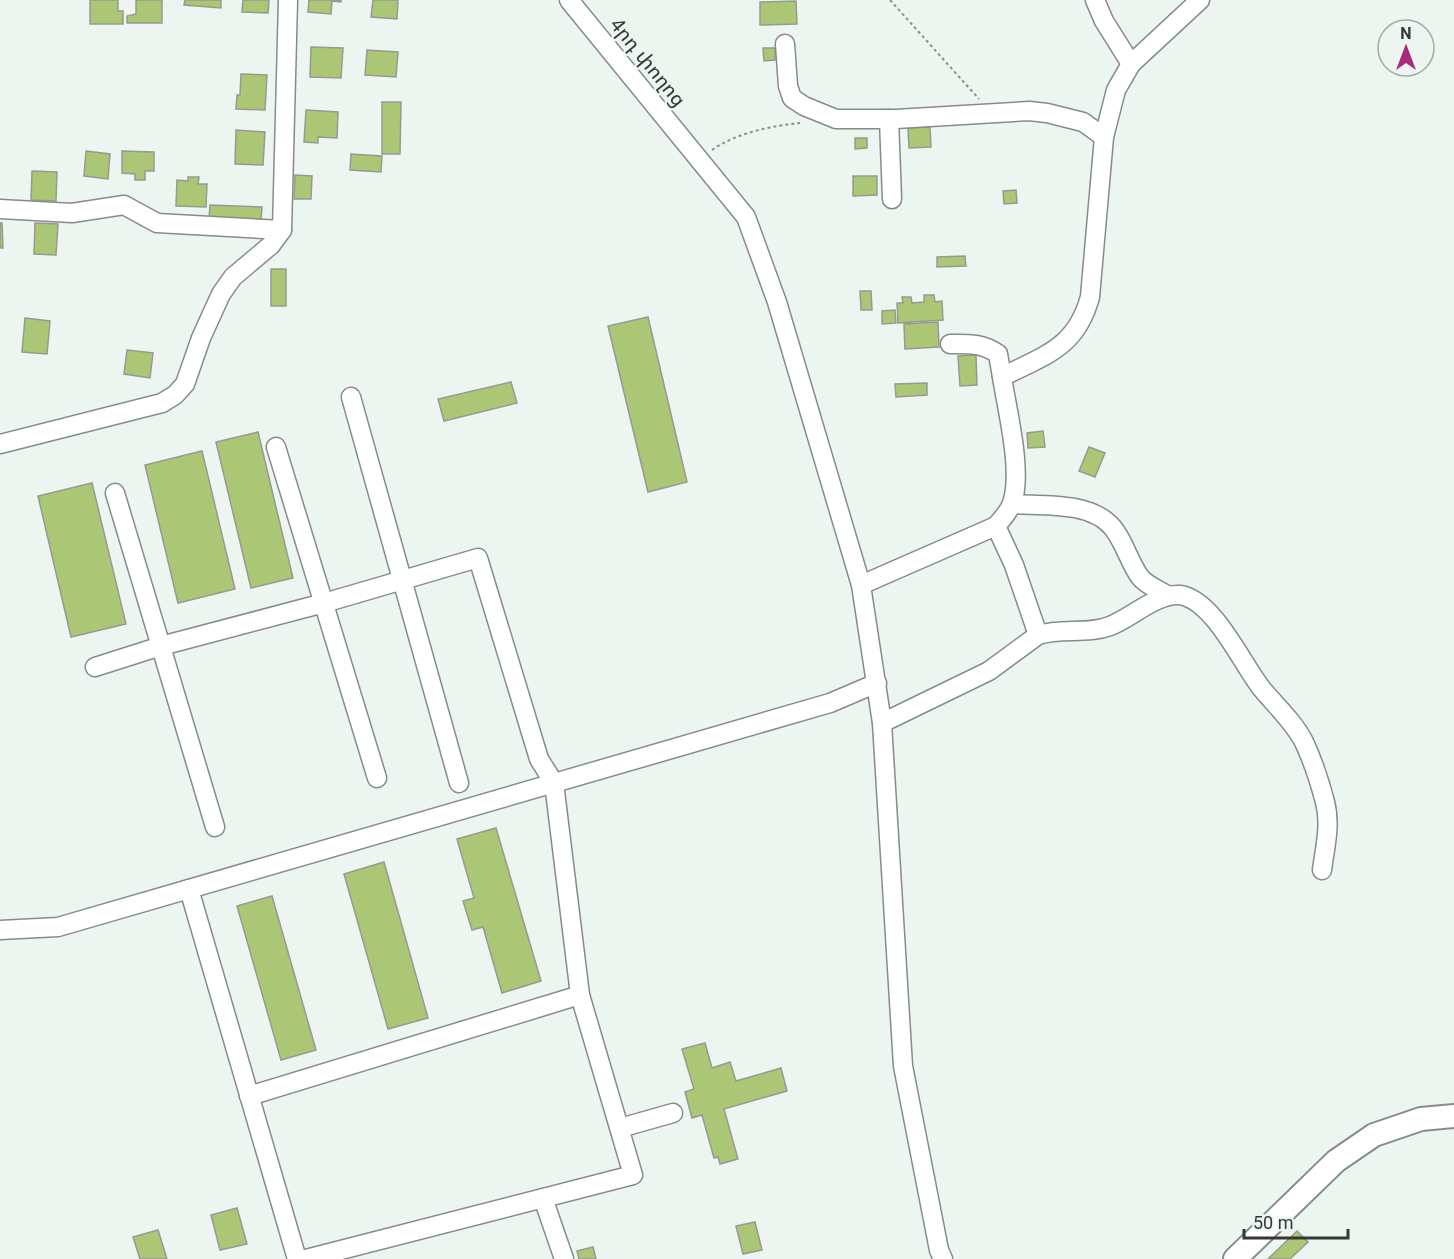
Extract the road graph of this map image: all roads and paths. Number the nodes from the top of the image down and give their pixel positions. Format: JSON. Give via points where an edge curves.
{"nodes":[{"id":1,"x":288,"y":0,"type":"edge"},
{"id":2,"x":568,"y":0,"type":"edge"},
{"id":3,"x":890,"y":0,"type":"edge"},
{"id":4,"x":1095,"y":0,"type":"edge"},
{"id":5,"x":1200,"y":0,"type":"edge"},
{"id":6,"x":785,"y":44,"type":"dead end"},
{"id":7,"x":1131,"y":64,"type":"junction"},
{"id":8,"x":1002,"y":112,"type":"junction"},
{"id":9,"x":889,"y":119,"type":"junction"},
{"id":10,"x":802,"y":123,"type":"dead end"},
{"id":11,"x":1104,"y":137,"type":"junction"},
{"id":12,"x":695,"y":156,"type":"junction"},
{"id":13,"x":892,"y":199,"type":"dead end"},
{"id":14,"x":0,"y":209,"type":"edge"},
{"id":15,"x":282,"y":230,"type":"junction"},
{"id":16,"x":950,"y":344,"type":"dead end"},
{"id":17,"x":1002,"y":377,"type":"junction"},
{"id":18,"x":351,"y":397,"type":"dead end"},
{"id":19,"x":0,"y":444,"type":"edge"},
{"id":20,"x":276,"y":447,"type":"dead end"},
{"id":21,"x":115,"y":493,"type":"dead end"},
{"id":22,"x":1012,"y":504,"type":"junction"},
{"id":23,"x":996,"y":526,"type":"junction"},
{"id":24,"x":402,"y":580,"type":"junction"},
{"id":25,"x":861,"y":585,"type":"junction"},
{"id":26,"x":1167,"y":595,"type":"junction"},
{"id":27,"x":324,"y":603,"type":"junction"},
{"id":28,"x":1038,"y":635,"type":"junction"},
{"id":29,"x":160,"y":646,"type":"junction"},
{"id":30,"x":95,"y":667,"type":"dead end"},
{"id":31,"x":877,"y":683,"type":"junction"},
{"id":32,"x":882,"y":723,"type":"junction"},
{"id":33,"x":377,"y":778,"type":"dead end"},
{"id":34,"x":459,"y":783,"type":"dead end"},
{"id":35,"x":554,"y":783,"type":"junction"},
{"id":36,"x":215,"y":827,"type":"dead end"},
{"id":37,"x":1322,"y":870,"type":"dead end"},
{"id":38,"x":189,"y":889,"type":"junction"},
{"id":39,"x":0,"y":930,"type":"edge"},
{"id":40,"x":580,"y":994,"type":"junction"},
{"id":41,"x":249,"y":1096,"type":"junction"},
{"id":42,"x":673,"y":1113,"type":"dead end"},
{"id":43,"x":1454,"y":1116,"type":"edge"},
{"id":44,"x":620,"y":1128,"type":"junction"},
{"id":45,"x":543,"y":1198,"type":"junction"},
{"id":46,"x":297,"y":1259,"type":"edge"},
{"id":47,"x":306,"y":1259,"type":"edge"},
{"id":48,"x":564,"y":1259,"type":"edge"},
{"id":49,"x":943,"y":1259,"type":"edge"},
{"id":50,"x":1236,"y":1259,"type":"edge"}],
"edges":[{"from":1,"to":15,"type":"street"},
{"from":2,"to":12,"type":"street","name":"4րդ փողոց"},
{"from":3,"to":8,"type":"path","via":[[981,101]]},
{"from":4,"to":7,"type":"street"},
{"from":5,"to":7,"type":"street"},
{"from":6,"to":9,"type":"street","via":[[792,98],[836,119]]},
{"from":7,"to":11,"type":"street","via":[[1116,90]]},
{"from":8,"to":9,"type":"street"},
{"from":8,"to":11,"type":"street","via":[[1047,113],[1083,122]]},
{"from":9,"to":13,"type":"street"},
{"from":10,"to":12,"type":"path","via":[[725,140]]},
{"from":11,"to":17,"type":"street","via":[[1090,297],[1085,315],[1075,333],[1058,349]]},
{"from":12,"to":25,"type":"street","name":"4րդ փողոց","via":[[746,218],[777,302]]},
{"from":14,"to":15,"type":"street","via":[[72,213],[124,205],[156,224]]},
{"from":15,"to":19,"type":"street","via":[[271,245],[233,277],[221,294],[185,384],[175,395],[162,403]]},
{"from":16,"to":17,"type":"street","via":[[979,344],[998,354]]},
{"from":17,"to":22,"type":"street","via":[[1016,468]]},
{"from":18,"to":24,"type":"street"},
{"from":20,"to":27,"type":"street"},
{"from":21,"to":29,"type":"street"},
{"from":22,"to":23,"type":"street"},
{"from":22,"to":26,"type":"street","via":[[1096,515],[1113,528],[1142,580]]},
{"from":23,"to":25,"type":"street"},
{"from":23,"to":28,"type":"street"},
{"from":24,"to":27,"type":"street"},
{"from":24,"to":34,"type":"street"},
{"from":24,"to":35,"type":"street","via":[[478,558],[539,759]]},
{"from":25,"to":31,"type":"street","name":"4րդ փողոց"},
{"from":26,"to":28,"type":"street","via":[[1113,625]]},
{"from":26,"to":37,"type":"street","via":[[1193,599],[1204,608],[1303,741],[1328,816]]},
{"from":27,"to":29,"type":"street"},
{"from":27,"to":33,"type":"street"},
{"from":28,"to":32,"type":"street","via":[[983,674]]},
{"from":29,"to":30,"type":"street"},
{"from":29,"to":36,"type":"street"},
{"from":31,"to":32,"type":"street","name":"4րդ փողոց"},
{"from":31,"to":35,"type":"street","via":[[830,703]]},
{"from":32,"to":49,"type":"street","name":"4րդ փողոց","via":[[903,1066]]},
{"from":35,"to":38,"type":"street"},
{"from":35,"to":40,"type":"street"},
{"from":38,"to":39,"type":"street","via":[[58,927]]},
{"from":38,"to":41,"type":"street"},
{"from":40,"to":41,"type":"street"},
{"from":40,"to":44,"type":"street"},
{"from":41,"to":46,"type":"street"},
{"from":42,"to":44,"type":"street"},
{"from":43,"to":50,"type":"main road","via":[[1421,1119],[1374,1135],[1336,1161]]},
{"from":44,"to":45,"type":"street","via":[[633,1175]]},
{"from":45,"to":47,"type":"street"},
{"from":45,"to":48,"type":"street"}]}
